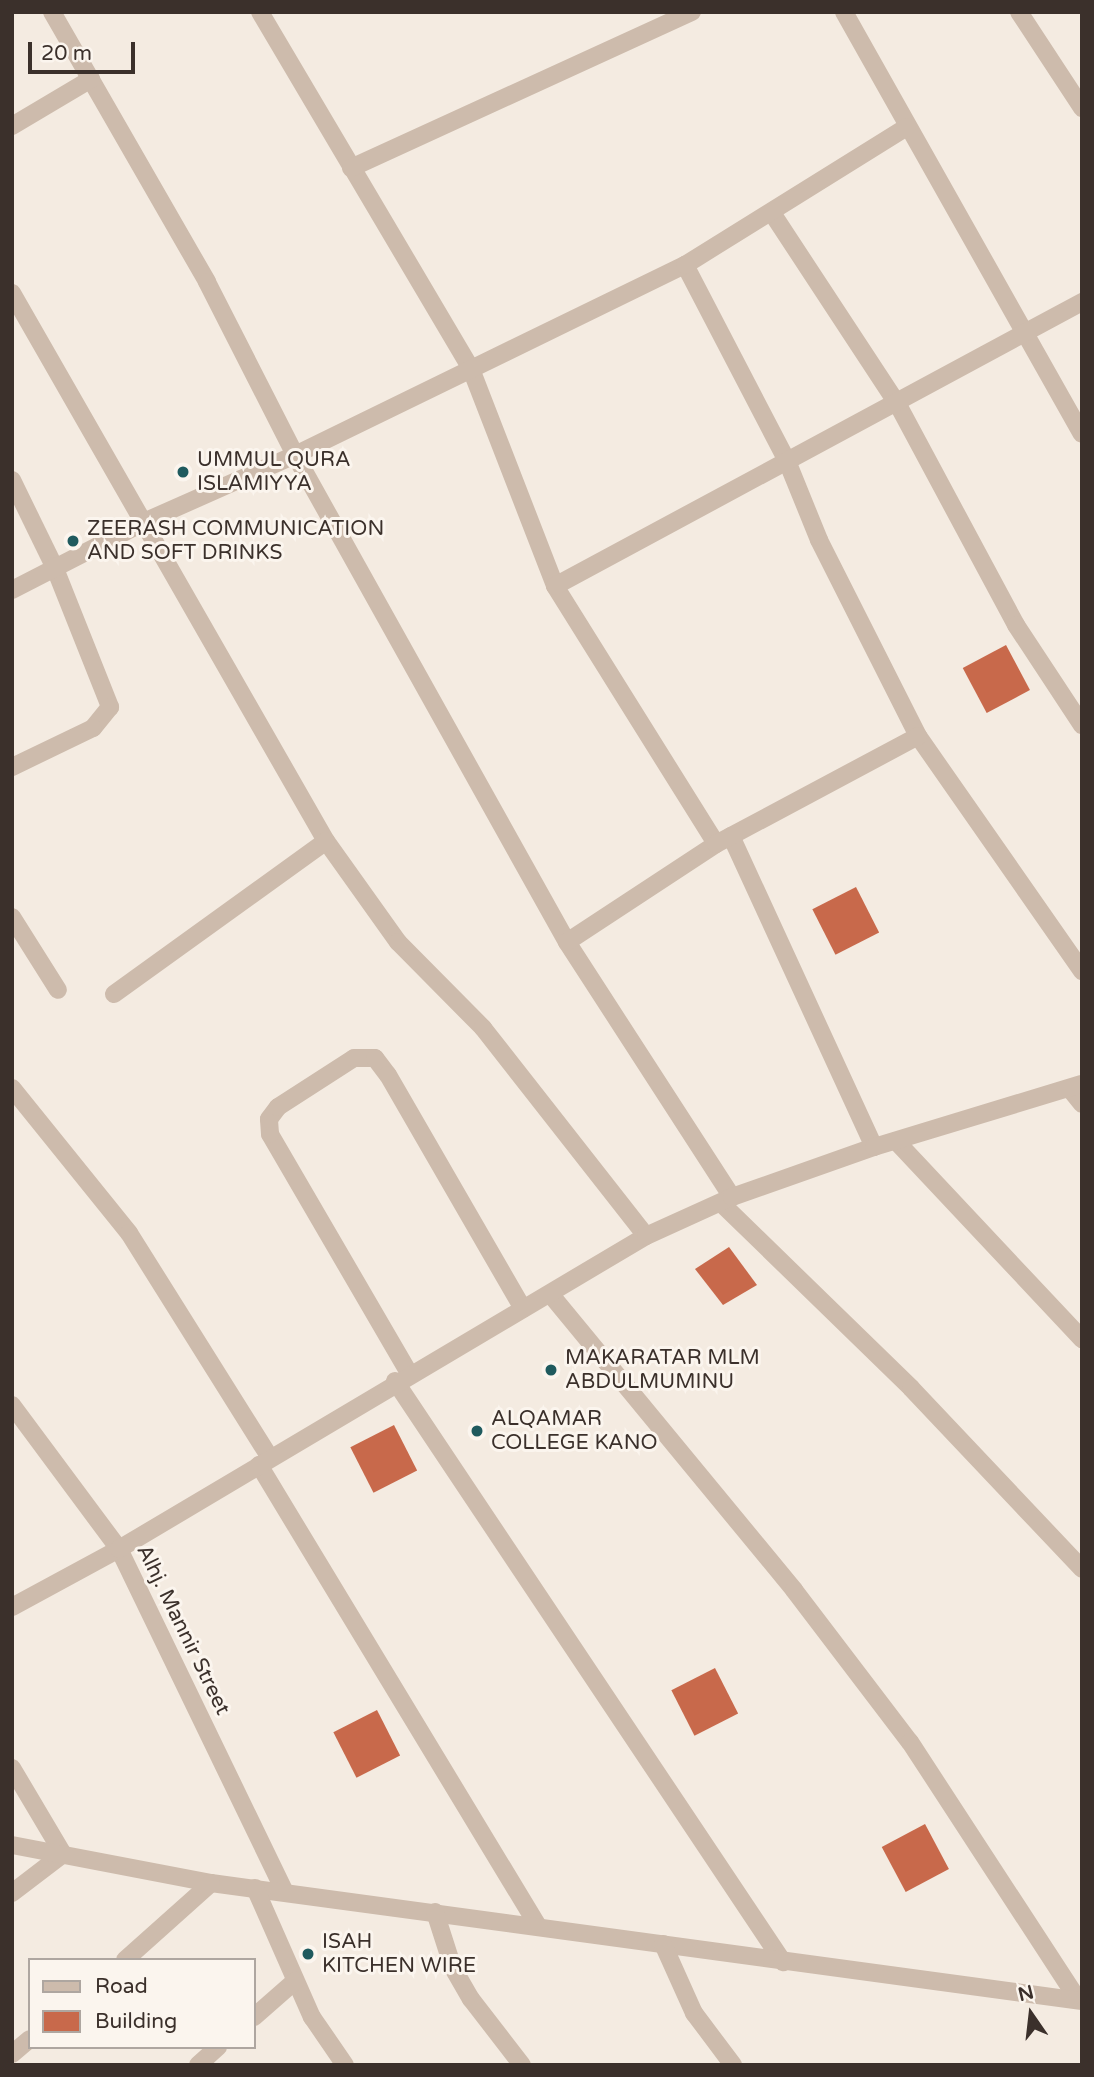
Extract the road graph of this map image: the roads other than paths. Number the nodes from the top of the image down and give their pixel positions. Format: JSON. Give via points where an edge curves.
{"nodes":[{"id":1,"x":52,"y":12,"type":"edge"},
{"id":2,"x":692,"y":12,"type":"edge"},
{"id":3,"x":844,"y":12,"type":"edge"},
{"id":4,"x":1019,"y":12,"type":"edge"},
{"id":5,"x":267,"y":15,"type":"edge"},
{"id":6,"x":91,"y":79,"type":"junction"},
{"id":7,"x":1082,"y":108,"type":"edge"},
{"id":8,"x":12,"y":126,"type":"edge"},
{"id":9,"x":907,"y":127,"type":"junction"},
{"id":10,"x":352,"y":168,"type":"junction"},
{"id":11,"x":772,"y":213,"type":"junction"},
{"id":12,"x":685,"y":265,"type":"junction"},
{"id":13,"x":12,"y":293,"type":"edge"},
{"id":14,"x":1082,"y":302,"type":"edge"},
{"id":15,"x":1024,"y":331,"type":"junction"},
{"id":16,"x":471,"y":369,"type":"junction"},
{"id":17,"x":897,"y":403,"type":"junction"},
{"id":18,"x":1082,"y":435,"type":"edge"},
{"id":19,"x":295,"y":455,"type":"junction"},
{"id":20,"x":787,"y":461,"type":"junction"},
{"id":21,"x":12,"y":481,"type":"edge"},
{"id":22,"x":146,"y":521,"type":"junction"},
{"id":23,"x":54,"y":566,"type":"junction"},
{"id":24,"x":555,"y":586,"type":"junction"},
{"id":25,"x":12,"y":590,"type":"edge"},
{"id":26,"x":1082,"y":725,"type":"edge"},
{"id":27,"x":918,"y":736,"type":"junction"},
{"id":28,"x":12,"y":767,"type":"edge"},
{"id":29,"x":724,"y":840,"type":"junction"},
{"id":30,"x":326,"y":841,"type":"junction"},
{"id":31,"x":12,"y":917,"type":"edge"},
{"id":32,"x":567,"y":942,"type":"junction"},
{"id":33,"x":1082,"y":971,"type":"edge"},
{"id":34,"x":58,"y":990,"type":"dead end"},
{"id":35,"x":114,"y":994,"type":"dead end"},
{"id":36,"x":1076,"y":1087,"type":"edge"},
{"id":37,"x":12,"y":1088,"type":"edge"},
{"id":38,"x":1082,"y":1104,"type":"edge"},
{"id":39,"x":897,"y":1141,"type":"junction"},
{"id":40,"x":874,"y":1147,"type":"junction"},
{"id":41,"x":727,"y":1200,"type":"junction"},
{"id":42,"x":646,"y":1236,"type":"junction"},
{"id":43,"x":551,"y":1295,"type":"junction"},
{"id":44,"x":523,"y":1309,"type":"junction"},
{"id":45,"x":1082,"y":1339,"type":"edge"},
{"id":46,"x":402,"y":1377,"type":"junction"},
{"id":47,"x":12,"y":1405,"type":"edge"},
{"id":48,"x":265,"y":1462,"type":"junction"},
{"id":49,"x":119,"y":1549,"type":"junction"},
{"id":50,"x":1082,"y":1570,"type":"edge"},
{"id":51,"x":12,"y":1607,"type":"edge"},
{"id":52,"x":12,"y":1768,"type":"edge"},
{"id":53,"x":12,"y":1845,"type":"edge"},
{"id":54,"x":63,"y":1854,"type":"junction"},
{"id":55,"x":211,"y":1883,"type":"junction"},
{"id":56,"x":254,"y":1888,"type":"junction"},
{"id":57,"x":285,"y":1892,"type":"junction"},
{"id":58,"x":12,"y":1893,"type":"edge"},
{"id":59,"x":435,"y":1912,"type":"junction"},
{"id":60,"x":538,"y":1926,"type":"junction"},
{"id":61,"x":663,"y":1944,"type":"junction"},
{"id":62,"x":127,"y":1958,"type":"edge"},
{"id":63,"x":783,"y":1962,"type":"junction"},
{"id":64,"x":295,"y":1982,"type":"junction"},
{"id":65,"x":1080,"y":2001,"type":"edge"},
{"id":66,"x":256,"y":2015,"type":"edge"},
{"id":67,"x":28,"y":2041,"type":"edge"},
{"id":68,"x":216,"y":2049,"type":"edge"},
{"id":69,"x":12,"y":2054,"type":"edge"},
{"id":70,"x":198,"y":2065,"type":"edge"},
{"id":71,"x":345,"y":2065,"type":"edge"},
{"id":72,"x":522,"y":2065,"type":"edge"},
{"id":73,"x":733,"y":2065,"type":"edge"}],
"edges":[{"from":1,"to":6,"type":"street"},
{"from":2,"to":10,"type":"street"},
{"from":3,"to":9,"type":"street"},
{"from":4,"to":7,"type":"street"},
{"from":5,"to":10,"type":"street"},
{"from":6,"to":8,"type":"street"},
{"from":6,"to":19,"type":"street","via":[[207,282]]},
{"from":9,"to":11,"type":"street"},
{"from":9,"to":15,"type":"street"},
{"from":10,"to":16,"type":"street"},
{"from":11,"to":12,"type":"street"},
{"from":11,"to":17,"type":"street"},
{"from":12,"to":16,"type":"street"},
{"from":12,"to":20,"type":"street"},
{"from":13,"to":22,"type":"street"},
{"from":14,"to":15,"type":"street"},
{"from":15,"to":17,"type":"street"},
{"from":15,"to":18,"type":"street"},
{"from":16,"to":19,"type":"street"},
{"from":16,"to":24,"type":"street"},
{"from":17,"to":20,"type":"street"},
{"from":17,"to":26,"type":"street","via":[[1016,625]]},
{"from":19,"to":22,"type":"street"},
{"from":19,"to":32,"type":"street"},
{"from":20,"to":24,"type":"street"},
{"from":20,"to":27,"type":"street","via":[[818,540]]},
{"from":21,"to":23,"type":"street"},
{"from":22,"to":23,"type":"street"},
{"from":22,"to":30,"type":"street"},
{"from":23,"to":25,"type":"street"},
{"from":23,"to":28,"type":"street","via":[[110,707],[93,728]]},
{"from":24,"to":29,"type":"street"},
{"from":27,"to":29,"type":"street"},
{"from":27,"to":33,"type":"street"},
{"from":29,"to":32,"type":"street"},
{"from":29,"to":40,"type":"street"},
{"from":30,"to":35,"type":"street"},
{"from":30,"to":42,"type":"street","via":[[398,942],[483,1028]]},
{"from":31,"to":34,"type":"street"},
{"from":32,"to":41,"type":"street"},
{"from":36,"to":38,"type":"street"},
{"from":36,"to":39,"type":"street"},
{"from":37,"to":48,"type":"street","via":[[129,1233]]},
{"from":39,"to":40,"type":"street"},
{"from":39,"to":45,"type":"street"},
{"from":40,"to":41,"type":"street"},
{"from":41,"to":42,"type":"street"},
{"from":41,"to":50,"type":"street"},
{"from":42,"to":43,"type":"street"},
{"from":43,"to":44,"type":"street"},
{"from":43,"to":65,"type":"street","via":[[794,1590],[910,1742]]},
{"from":44,"to":46,"type":"street"},
{"from":44,"to":46,"type":"street","via":[[388,1075],[375,1058],[354,1059],[278,1107],[270,1119],[270,1134]]},
{"from":46,"to":48,"type":"street"},
{"from":46,"to":63,"type":"street"},
{"from":47,"to":49,"type":"street","name":"Alhj. Mannir Street"},
{"from":48,"to":49,"type":"street"},
{"from":48,"to":60,"type":"street"},
{"from":49,"to":51,"type":"street"},
{"from":49,"to":57,"type":"street","name":"Alhj. Mannir Street"},
{"from":52,"to":54,"type":"street"},
{"from":53,"to":54,"type":"street"},
{"from":54,"to":55,"type":"street"},
{"from":54,"to":58,"type":"street"},
{"from":55,"to":56,"type":"street"},
{"from":55,"to":62,"type":"street"},
{"from":56,"to":57,"type":"street"},
{"from":56,"to":64,"type":"street"},
{"from":57,"to":59,"type":"street"},
{"from":59,"to":60,"type":"street"},
{"from":59,"to":72,"type":"street","via":[[453,1968]]},
{"from":60,"to":61,"type":"street"},
{"from":61,"to":63,"type":"street"},
{"from":61,"to":73,"type":"street","via":[[694,2013]]},
{"from":63,"to":65,"type":"street"},
{"from":64,"to":66,"type":"street"},
{"from":64,"to":71,"type":"street"},
{"from":67,"to":69,"type":"street"},
{"from":68,"to":70,"type":"street"}]}
